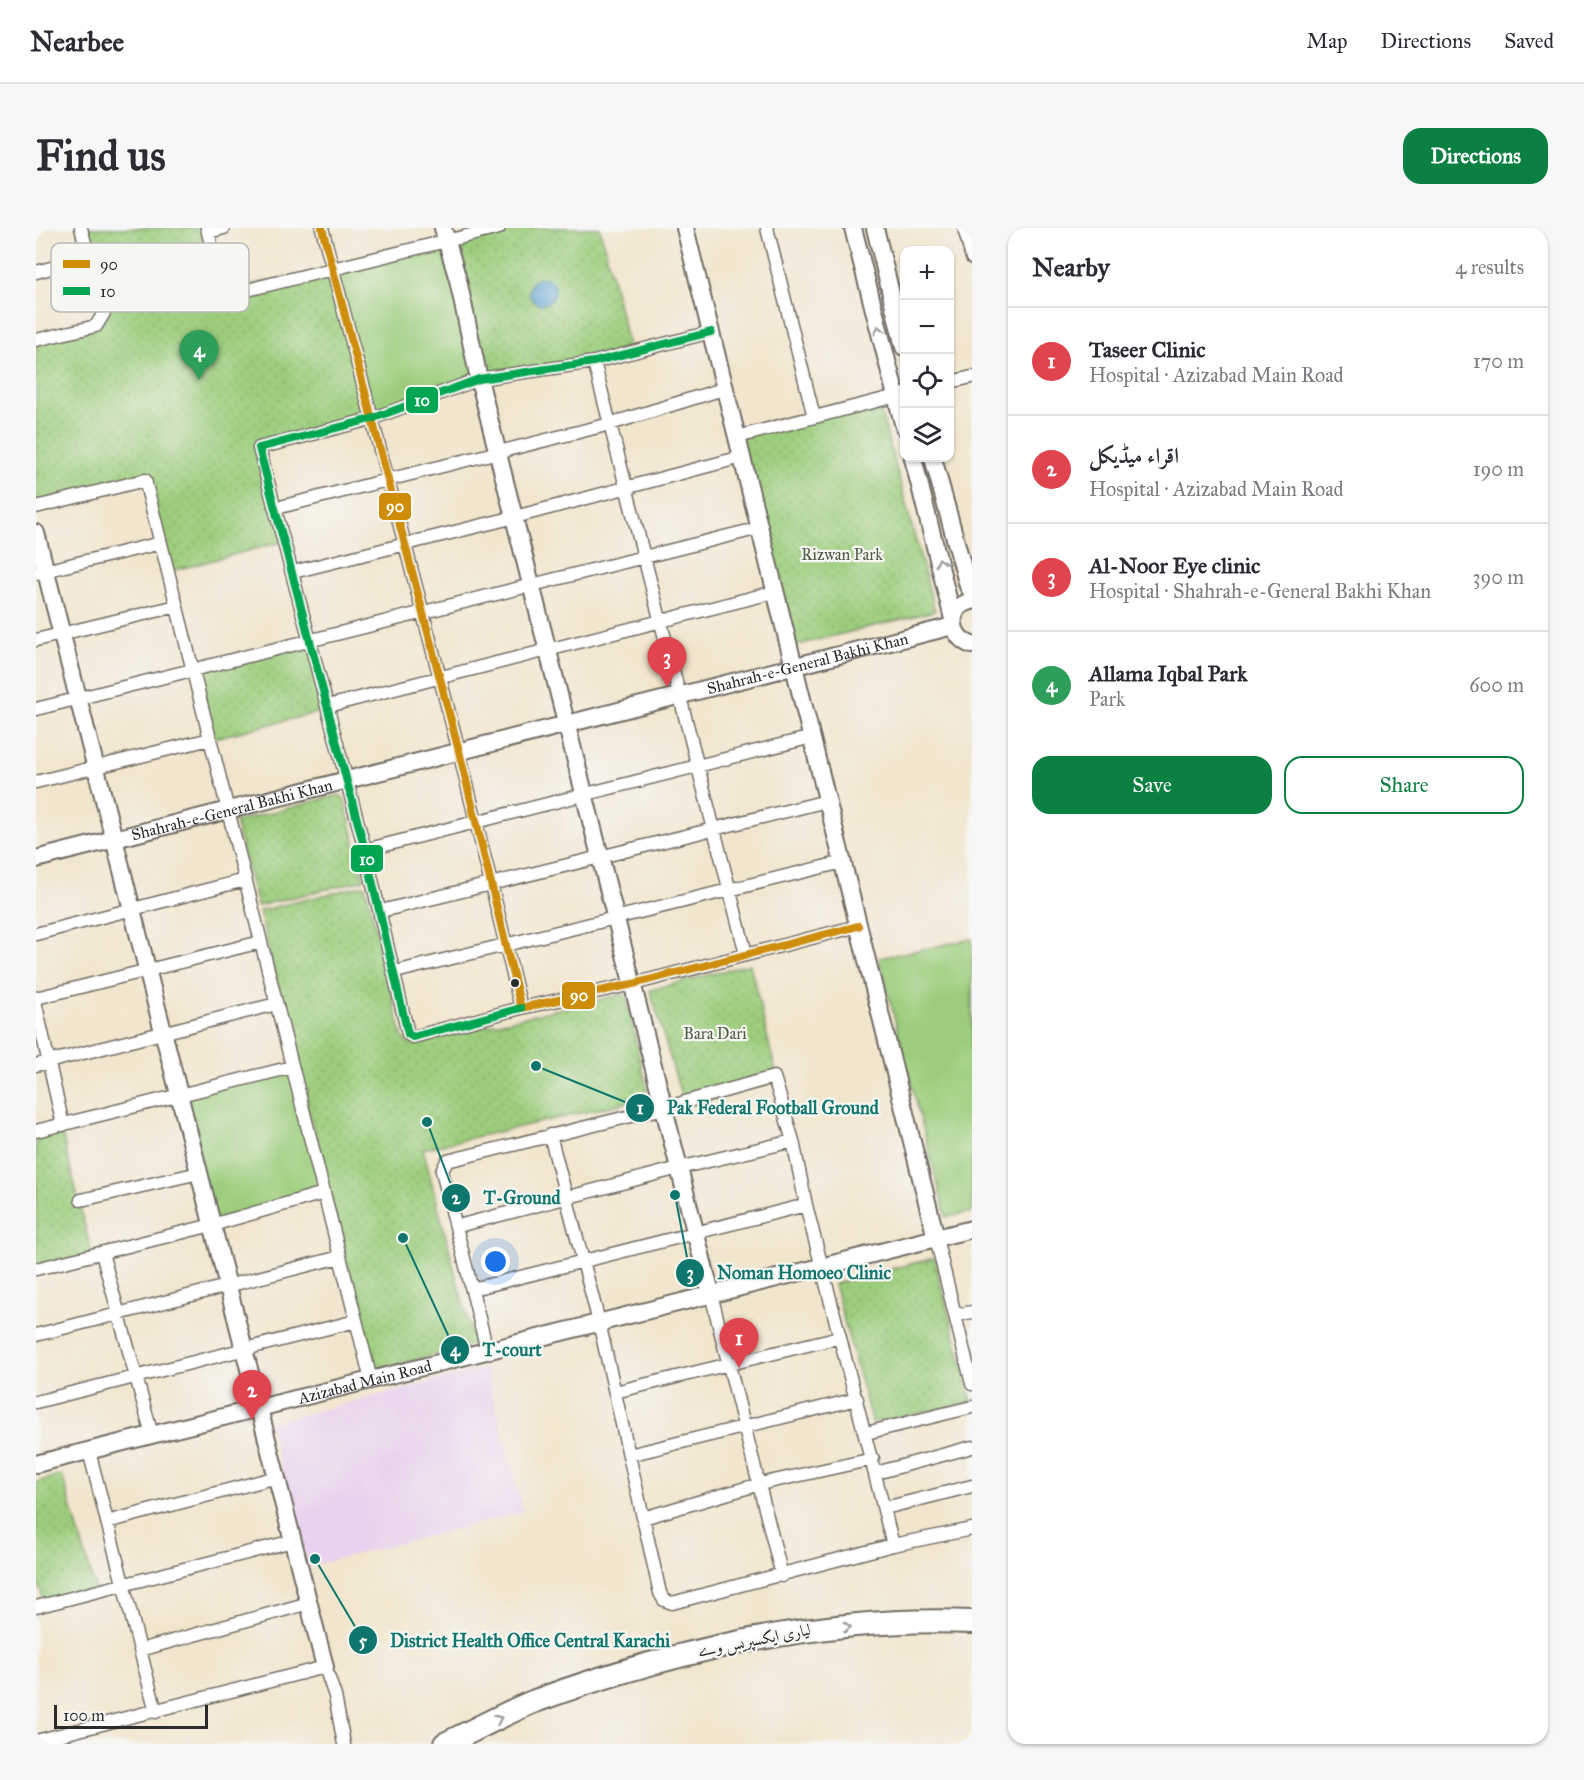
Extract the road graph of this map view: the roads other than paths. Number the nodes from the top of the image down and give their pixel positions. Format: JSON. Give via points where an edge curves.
{"nodes":[{"id":1,"x":81,"y":228,"type":"edge"},
{"id":2,"x":224,"y":228,"type":"edge"},
{"id":3,"x":322,"y":228,"type":"edge"},
{"id":4,"x":499,"y":228,"type":"edge"},
{"id":5,"x":685,"y":228,"type":"edge"},
{"id":6,"x":767,"y":228,"type":"edge"},
{"id":7,"x":853,"y":228,"type":"edge"},
{"id":8,"x":875,"y":228,"type":"edge"},
{"id":9,"x":964,"y":228,"type":"edge"},
{"id":10,"x":207,"y":230,"type":"edge"},
{"id":11,"x":444,"y":234,"type":"edge"},
{"id":12,"x":85,"y":243,"type":"edge"},
{"id":13,"x":972,"y":258,"type":"edge"},
{"id":14,"x":51,"y":268,"type":"edge"},
{"id":15,"x":332,"y":268,"type":"junction"},
{"id":16,"x":36,"y":272,"type":"edge"},
{"id":17,"x":249,"y":289,"type":"edge"},
{"id":18,"x":104,"y":312,"type":"edge"},
{"id":19,"x":900,"y":331,"type":"edge"},
{"id":20,"x":711,"y":332,"type":"junction"},
{"id":21,"x":36,"y":340,"type":"edge"},
{"id":22,"x":594,"y":362,"type":"junction"},
{"id":23,"x":972,"y":376,"type":"edge"},
{"id":24,"x":479,"y":379,"type":"junction"},
{"id":25,"x":954,"y":381,"type":"edge"},
{"id":26,"x":723,"y":389,"type":"junction"},
{"id":27,"x":900,"y":395,"type":"edge"},
{"id":28,"x":814,"y":417,"type":"junction"},
{"id":29,"x":371,"y":419,"type":"junction"},
{"id":30,"x":610,"y":424,"type":"junction"},
{"id":31,"x":737,"y":437,"type":"junction"},
{"id":32,"x":499,"y":452,"type":"junction"},
{"id":33,"x":742,"y":457,"type":"junction"},
{"id":34,"x":913,"y":462,"type":"edge"},
{"id":35,"x":934,"y":462,"type":"edge"},
{"id":36,"x":388,"y":481,"type":"junction"},
{"id":37,"x":626,"y":486,"type":"junction"},
{"id":38,"x":36,"y":507,"type":"edge"},
{"id":39,"x":276,"y":508,"type":"junction"},
{"id":40,"x":515,"y":517,"type":"junction"},
{"id":41,"x":760,"y":528,"type":"junction"},
{"id":42,"x":36,"y":533,"type":"edge"},
{"id":43,"x":161,"y":543,"type":"junction"},
{"id":44,"x":404,"y":543,"type":"junction"},
{"id":45,"x":644,"y":557,"type":"junction"},
{"id":46,"x":41,"y":572,"type":"edge"},
{"id":47,"x":293,"y":572,"type":"junction"},
{"id":48,"x":532,"y":585,"type":"junction"},
{"id":49,"x":775,"y":592,"type":"junction"},
{"id":50,"x":972,"y":592,"type":"edge"},
{"id":51,"x":972,"y":602,"type":"edge"},
{"id":52,"x":177,"y":606,"type":"junction"},
{"id":53,"x":423,"y":612,"type":"junction"},
{"id":54,"x":661,"y":622,"type":"junction"},
{"id":55,"x":953,"y":623,"type":"junction"},
{"id":56,"x":62,"y":634,"type":"junction"},
{"id":57,"x":36,"y":640,"type":"edge"},
{"id":58,"x":312,"y":640,"type":"junction"},
{"id":59,"x":972,"y":645,"type":"edge"},
{"id":60,"x":549,"y":649,"type":"junction"},
{"id":61,"x":794,"y":667,"type":"junction"},
{"id":62,"x":193,"y":669,"type":"junction"},
{"id":63,"x":440,"y":677,"type":"junction"},
{"id":64,"x":680,"y":696,"type":"junction"},
{"id":65,"x":78,"y":698,"type":"junction"},
{"id":66,"x":328,"y":706,"type":"junction"},
{"id":67,"x":36,"y":708,"type":"edge"},
{"id":68,"x":568,"y":724,"type":"junction"},
{"id":69,"x":812,"y":737,"type":"junction"},
{"id":70,"x":210,"y":738,"type":"junction"},
{"id":71,"x":459,"y":751,"type":"junction"},
{"id":72,"x":698,"y":766,"type":"junction"},
{"id":73,"x":96,"y":767,"type":"junction"},
{"id":74,"x":346,"y":780,"type":"junction"},
{"id":75,"x":36,"y":782,"type":"edge"},
{"id":76,"x":585,"y":794,"type":"junction"},
{"id":77,"x":827,"y":801,"type":"junction"},
{"id":78,"x":228,"y":810,"type":"junction"},
{"id":79,"x":474,"y":822,"type":"junction"},
{"id":80,"x":714,"y":829,"type":"junction"},
{"id":81,"x":114,"y":839,"type":"junction"},
{"id":82,"x":365,"y":850,"type":"junction"},
{"id":83,"x":601,"y":857,"type":"junction"},
{"id":84,"x":36,"y":859,"type":"edge"},
{"id":85,"x":843,"y":862,"type":"junction"},
{"id":86,"x":245,"y":880,"type":"junction"},
{"id":87,"x":489,"y":884,"type":"junction"},
{"id":88,"x":729,"y":890,"type":"junction"},
{"id":89,"x":132,"y":909,"type":"junction"},
{"id":90,"x":381,"y":911,"type":"junction"},
{"id":91,"x":616,"y":918,"type":"junction"},
{"id":92,"x":858,"y":926,"type":"junction"},
{"id":93,"x":36,"y":934,"type":"edge"},
{"id":94,"x":261,"y":942,"type":"junction"},
{"id":95,"x":504,"y":945,"type":"junction"},
{"id":96,"x":746,"y":954,"type":"junction"},
{"id":97,"x":147,"y":970,"type":"junction"},
{"id":98,"x":395,"y":972,"type":"junction"},
{"id":99,"x":633,"y":984,"type":"junction"},
{"id":100,"x":36,"y":998,"type":"edge"},
{"id":101,"x":276,"y":1004,"type":"junction"},
{"id":102,"x":36,"y":1006,"type":"edge"},
{"id":103,"x":520,"y":1008,"type":"junction"},
{"id":104,"x":163,"y":1033,"type":"junction"},
{"id":105,"x":49,"y":1062,"type":"junction"},
{"id":106,"x":36,"y":1065,"type":"edge"},
{"id":107,"x":292,"y":1067,"type":"junction"},
{"id":108,"x":179,"y":1095,"type":"junction"},
{"id":109,"x":664,"y":1108,"type":"junction"},
{"id":110,"x":63,"y":1125,"type":"junction"},
{"id":111,"x":36,"y":1131,"type":"edge"},
{"id":112,"x":550,"y":1135,"type":"junction"},
{"id":113,"x":793,"y":1141,"type":"junction"},
{"id":114,"x":679,"y":1168,"type":"junction"},
{"id":115,"x":199,"y":1173,"type":"junction"},
{"id":116,"x":324,"y":1193,"type":"junction"},
{"id":117,"x":566,"y":1199,"type":"junction"},
{"id":118,"x":81,"y":1200,"type":"dead end"},
{"id":119,"x":806,"y":1205,"type":"junction"},
{"id":120,"x":212,"y":1226,"type":"junction"},
{"id":121,"x":458,"y":1226,"type":"junction"},
{"id":122,"x":972,"y":1228,"type":"edge"},
{"id":123,"x":695,"y":1233,"type":"junction"},
{"id":124,"x":936,"y":1238,"type":"junction"},
{"id":125,"x":102,"y":1253,"type":"junction"},
{"id":126,"x":340,"y":1257,"type":"junction"},
{"id":127,"x":583,"y":1263,"type":"junction"},
{"id":128,"x":822,"y":1266,"type":"junction"},
{"id":129,"x":36,"y":1269,"type":"edge"},
{"id":130,"x":228,"y":1286,"type":"junction"},
{"id":131,"x":473,"y":1289,"type":"junction"},
{"id":132,"x":711,"y":1294,"type":"junction"},
{"id":133,"x":972,"y":1312,"type":"edge"},
{"id":134,"x":118,"y":1314,"type":"junction"},
{"id":135,"x":956,"y":1316,"type":"junction"},
{"id":136,"x":356,"y":1321,"type":"junction"},
{"id":137,"x":599,"y":1322,"type":"junction"},
{"id":138,"x":36,"y":1335,"type":"edge"},
{"id":139,"x":840,"y":1337,"type":"junction"},
{"id":140,"x":244,"y":1349,"type":"junction"},
{"id":141,"x":487,"y":1350,"type":"junction"},
{"id":142,"x":730,"y":1366,"type":"junction"},
{"id":143,"x":136,"y":1377,"type":"junction"},
{"id":144,"x":370,"y":1380,"type":"junction"},
{"id":145,"x":972,"y":1384,"type":"edge"},
{"id":146,"x":615,"y":1392,"type":"junction"},
{"id":147,"x":857,"y":1399,"type":"junction"},
{"id":148,"x":36,"y":1402,"type":"edge"},
{"id":149,"x":972,"y":1407,"type":"edge"},
{"id":150,"x":259,"y":1408,"type":"junction"},
{"id":151,"x":746,"y":1426,"type":"junction"},
{"id":152,"x":866,"y":1433,"type":"junction"},
{"id":153,"x":152,"y":1435,"type":"junction"},
{"id":154,"x":972,"y":1447,"type":"edge"},
{"id":155,"x":89,"y":1451,"type":"junction"},
{"id":156,"x":629,"y":1455,"type":"junction"},
{"id":157,"x":873,"y":1459,"type":"junction"},
{"id":158,"x":36,"y":1464,"type":"edge"},
{"id":159,"x":876,"y":1473,"type":"junction"},
{"id":160,"x":277,"y":1477,"type":"junction"},
{"id":161,"x":760,"y":1484,"type":"junction"},
{"id":162,"x":972,"y":1486,"type":"edge"},
{"id":163,"x":885,"y":1508,"type":"junction"},
{"id":164,"x":643,"y":1518,"type":"junction"},
{"id":165,"x":107,"y":1522,"type":"junction"},
{"id":166,"x":972,"y":1529,"type":"edge"},
{"id":167,"x":293,"y":1541,"type":"junction"},
{"id":168,"x":893,"y":1545,"type":"junction"},
{"id":169,"x":782,"y":1576,"type":"junction"},
{"id":170,"x":123,"y":1584,"type":"junction"},
{"id":171,"x":309,"y":1603,"type":"junction"},
{"id":172,"x":36,"y":1607,"type":"edge"},
{"id":173,"x":972,"y":1622,"type":"edge"},
{"id":174,"x":140,"y":1650,"type":"junction"},
{"id":175,"x":325,"y":1667,"type":"junction"},
{"id":176,"x":156,"y":1712,"type":"junction"},
{"id":177,"x":36,"y":1741,"type":"edge"},
{"id":178,"x":345,"y":1744,"type":"edge"},
{"id":179,"x":445,"y":1744,"type":"edge"}],
"edges":[{"from":1,"to":12,"type":"street"},
{"from":2,"to":10,"type":"street"},
{"from":3,"to":15,"type":"street"},
{"from":4,"to":11,"type":"street"},
{"from":5,"to":20,"type":"street"},
{"from":6,"to":28,"type":"street"},
{"from":27,"to":7,"type":"street","one_way":true},
{"from":8,"to":19,"type":"street"},
{"from":9,"to":13,"type":"street"},
{"from":11,"to":15,"type":"street"},
{"from":11,"to":24,"type":"street"},
{"from":14,"to":16,"type":"street"},
{"from":15,"to":17,"type":"street"},
{"from":15,"to":29,"type":"street"},
{"from":18,"to":21,"type":"street","via":[[96,326]]},
{"from":20,"to":22,"type":"street"},
{"from":20,"to":26,"type":"street"},
{"from":22,"to":24,"type":"street"},
{"from":22,"to":30,"type":"street"},
{"from":23,"to":25,"type":"street"},
{"from":24,"to":29,"type":"street"},
{"from":24,"to":32,"type":"street"},
{"from":26,"to":30,"type":"street"},
{"from":26,"to":31,"type":"street"},
{"from":27,"to":28,"type":"street"},
{"from":28,"to":31,"type":"street"},
{"from":29,"to":36,"type":"street"},
{"from":29,"to":39,"type":"street","via":[[259,448]]},
{"from":30,"to":32,"type":"street"},
{"from":30,"to":37,"type":"street"},
{"from":31,"to":33,"type":"street"},
{"from":32,"to":36,"type":"street"},
{"from":32,"to":40,"type":"street"},
{"from":33,"to":37,"type":"street"},
{"from":33,"to":41,"type":"street"},
{"from":55,"to":34,"type":"street","one_way":true},
{"from":35,"to":50,"type":"street"},
{"from":36,"to":39,"type":"street"},
{"from":36,"to":44,"type":"street"},
{"from":37,"to":40,"type":"street"},
{"from":37,"to":45,"type":"street"},
{"from":38,"to":43,"type":"street","via":[[145,480]]},
{"from":39,"to":47,"type":"street"},
{"from":40,"to":44,"type":"street"},
{"from":40,"to":48,"type":"street"},
{"from":41,"to":45,"type":"street"},
{"from":41,"to":49,"type":"street"},
{"from":42,"to":46,"type":"street"},
{"from":43,"to":46,"type":"street"},
{"from":43,"to":52,"type":"street"},
{"from":44,"to":47,"type":"street"},
{"from":44,"to":53,"type":"street"},
{"from":45,"to":48,"type":"street"},
{"from":45,"to":54,"type":"street"},
{"from":46,"to":56,"type":"street"},
{"from":47,"to":58,"type":"street"},
{"from":48,"to":53,"type":"street"},
{"from":48,"to":60,"type":"street"},
{"from":49,"to":54,"type":"street"},
{"from":49,"to":61,"type":"street"},
{"from":51,"to":55,"type":"street","via":[[961,606]]},
{"from":52,"to":56,"type":"street"},
{"from":52,"to":62,"type":"street"},
{"from":53,"to":58,"type":"street"},
{"from":53,"to":63,"type":"street"},
{"from":54,"to":60,"type":"street"},
{"from":54,"to":64,"type":"street"},
{"from":55,"to":59,"type":"street","via":[[960,640]]},
{"from":55,"to":61,"type":"street","name":"Shahrah-e-General Bakhi Khan"},
{"from":56,"to":57,"type":"street"},
{"from":56,"to":65,"type":"street"},
{"from":58,"to":62,"type":"street"},
{"from":58,"to":66,"type":"street"},
{"from":60,"to":63,"type":"street"},
{"from":60,"to":68,"type":"street"},
{"from":61,"to":64,"type":"street","name":"Shahrah-e-General Bakhi Khan"},
{"from":61,"to":69,"type":"street"},
{"from":62,"to":65,"type":"street"},
{"from":62,"to":70,"type":"street"},
{"from":63,"to":66,"type":"street"},
{"from":63,"to":71,"type":"street"},
{"from":64,"to":68,"type":"street","name":"Shahrah-e-General Bakhi Khan"},
{"from":64,"to":72,"type":"street"},
{"from":65,"to":67,"type":"street"},
{"from":65,"to":73,"type":"street"},
{"from":66,"to":74,"type":"street"},
{"from":68,"to":71,"type":"street","name":"Shahrah-e-General Bakhi Khan"},
{"from":68,"to":76,"type":"street"},
{"from":69,"to":72,"type":"street"},
{"from":69,"to":77,"type":"street"},
{"from":70,"to":73,"type":"street"},
{"from":70,"to":78,"type":"street"},
{"from":71,"to":74,"type":"street","name":"Shahrah-e-General Bakhi Khan"},
{"from":71,"to":79,"type":"street"},
{"from":72,"to":76,"type":"street"},
{"from":72,"to":80,"type":"street"},
{"from":73,"to":75,"type":"street"},
{"from":73,"to":81,"type":"street"},
{"from":74,"to":78,"type":"street","name":"Shahrah-e-General Bakhi Khan"},
{"from":74,"to":82,"type":"street"},
{"from":76,"to":79,"type":"street"},
{"from":76,"to":83,"type":"street"},
{"from":77,"to":80,"type":"street"},
{"from":77,"to":85,"type":"street"},
{"from":78,"to":81,"type":"street","name":"Shahrah-e-General Bakhi Khan"},
{"from":78,"to":86,"type":"street"},
{"from":79,"to":82,"type":"street"},
{"from":79,"to":87,"type":"street"},
{"from":80,"to":83,"type":"street"},
{"from":80,"to":88,"type":"street"},
{"from":81,"to":84,"type":"street","name":"Shahrah-e-General Bakhi Khan"},
{"from":81,"to":89,"type":"street"},
{"from":82,"to":90,"type":"street"},
{"from":83,"to":87,"type":"street"},
{"from":83,"to":91,"type":"street"},
{"from":85,"to":88,"type":"street"},
{"from":85,"to":92,"type":"street"},
{"from":86,"to":89,"type":"street"},
{"from":86,"to":94,"type":"street"},
{"from":87,"to":90,"type":"street"},
{"from":87,"to":95,"type":"street"},
{"from":88,"to":91,"type":"street"},
{"from":88,"to":96,"type":"street"},
{"from":89,"to":93,"type":"street"},
{"from":89,"to":97,"type":"street"},
{"from":90,"to":98,"type":"street"},
{"from":91,"to":95,"type":"street"},
{"from":91,"to":99,"type":"street"},
{"from":92,"to":96,"type":"street"},
{"from":92,"to":124,"type":"street"},
{"from":94,"to":97,"type":"street"},
{"from":94,"to":101,"type":"street"},
{"from":95,"to":98,"type":"street"},
{"from":95,"to":103,"type":"street"},
{"from":96,"to":99,"type":"street"},
{"from":97,"to":100,"type":"street"},
{"from":97,"to":104,"type":"street"},
{"from":98,"to":103,"type":"street","via":[[410,1037]]},
{"from":99,"to":103,"type":"street"},
{"from":99,"to":109,"type":"street"},
{"from":101,"to":104,"type":"street"},
{"from":101,"to":107,"type":"street"},
{"from":102,"to":105,"type":"street"},
{"from":104,"to":105,"type":"street"},
{"from":104,"to":108,"type":"street"},
{"from":105,"to":106,"type":"street"},
{"from":105,"to":110,"type":"street"},
{"from":107,"to":108,"type":"street"},
{"from":107,"to":116,"type":"street"},
{"from":108,"to":110,"type":"street"},
{"from":108,"to":115,"type":"street"},
{"from":109,"to":112,"type":"street"},
{"from":109,"to":113,"type":"street","via":[[774,1077]]},
{"from":109,"to":114,"type":"street"},
{"from":110,"to":111,"type":"street"},
{"from":112,"to":117,"type":"street"},
{"from":112,"to":121,"type":"street","via":[[447,1161],[442,1171]]},
{"from":113,"to":114,"type":"street"},
{"from":113,"to":119,"type":"street"},
{"from":114,"to":117,"type":"street"},
{"from":114,"to":123,"type":"street"},
{"from":115,"to":118,"type":"street"},
{"from":115,"to":120,"type":"street"},
{"from":116,"to":120,"type":"street"},
{"from":116,"to":126,"type":"street"},
{"from":117,"to":121,"type":"street"},
{"from":117,"to":127,"type":"street"},
{"from":119,"to":123,"type":"street"},
{"from":119,"to":128,"type":"street"},
{"from":120,"to":125,"type":"street"},
{"from":120,"to":130,"type":"street"},
{"from":121,"to":131,"type":"street"},
{"from":122,"to":124,"type":"street","name":"Azizabad Main Road"},
{"from":123,"to":127,"type":"street"},
{"from":123,"to":132,"type":"street"},
{"from":124,"to":128,"type":"street","name":"Azizabad Main Road"},
{"from":124,"to":135,"type":"street"},
{"from":125,"to":129,"type":"street"},
{"from":125,"to":134,"type":"street"},
{"from":126,"to":130,"type":"street"},
{"from":126,"to":136,"type":"street"},
{"from":127,"to":131,"type":"street"},
{"from":127,"to":137,"type":"street"},
{"from":128,"to":132,"type":"street","name":"Azizabad Main Road"},
{"from":128,"to":139,"type":"street"},
{"from":130,"to":134,"type":"street"},
{"from":130,"to":140,"type":"street"},
{"from":131,"to":141,"type":"street"},
{"from":132,"to":137,"type":"street","name":"Azizabad Main Road"},
{"from":132,"to":142,"type":"street"},
{"from":133,"to":135,"type":"street"},
{"from":134,"to":138,"type":"street"},
{"from":134,"to":143,"type":"street"},
{"from":135,"to":145,"type":"street"},
{"from":136,"to":140,"type":"street"},
{"from":136,"to":144,"type":"street"},
{"from":137,"to":141,"type":"street","name":"Azizabad Main Road"},
{"from":137,"to":146,"type":"street"},
{"from":139,"to":142,"type":"street"},
{"from":139,"to":147,"type":"street"},
{"from":140,"to":143,"type":"street"},
{"from":140,"to":150,"type":"street"},
{"from":141,"to":144,"type":"street","name":"Azizabad Main Road"},
{"from":142,"to":146,"type":"street"},
{"from":142,"to":151,"type":"street"},
{"from":143,"to":148,"type":"street"},
{"from":143,"to":153,"type":"street"},
{"from":144,"to":150,"type":"street","name":"Azizabad Main Road"},
{"from":146,"to":156,"type":"street"},
{"from":147,"to":151,"type":"street"},
{"from":147,"to":152,"type":"street"},
{"from":149,"to":152,"type":"street"},
{"from":150,"to":153,"type":"street","name":"Azizabad Main Road"},
{"from":150,"to":160,"type":"street"},
{"from":151,"to":156,"type":"street"},
{"from":151,"to":161,"type":"street"},
{"from":152,"to":157,"type":"street"},
{"from":153,"to":155,"type":"street","name":"Azizabad Main Road"},
{"from":154,"to":159,"type":"street"},
{"from":155,"to":158,"type":"street","name":"Azizabad Main Road"},
{"from":155,"to":165,"type":"street"},
{"from":156,"to":164,"type":"street"},
{"from":157,"to":159,"type":"street"},
{"from":157,"to":161,"type":"street"},
{"from":159,"to":163,"type":"street"},
{"from":160,"to":165,"type":"street"},
{"from":160,"to":167,"type":"street"},
{"from":161,"to":164,"type":"street"},
{"from":161,"to":169,"type":"street"},
{"from":162,"to":163,"type":"street"},
{"from":163,"to":168,"type":"street"},
{"from":164,"to":169,"type":"street","via":[[664,1600],[672,1603]]},
{"from":165,"to":170,"type":"street"},
{"from":166,"to":168,"type":"street"},
{"from":167,"to":170,"type":"street"},
{"from":167,"to":171,"type":"street"},
{"from":168,"to":169,"type":"street"},
{"from":170,"to":172,"type":"street"},
{"from":170,"to":174,"type":"street"},
{"from":171,"to":174,"type":"street"},
{"from":171,"to":175,"type":"street"},
{"from":179,"to":173,"type":"highway","name":"لیاری ایکسپریس وے","one_way":true,"via":[[534,1702],[667,1657],[809,1629]]},
{"from":174,"to":176,"type":"street"},
{"from":175,"to":176,"type":"street"},
{"from":175,"to":178,"type":"street"},
{"from":176,"to":177,"type":"street"}]}
